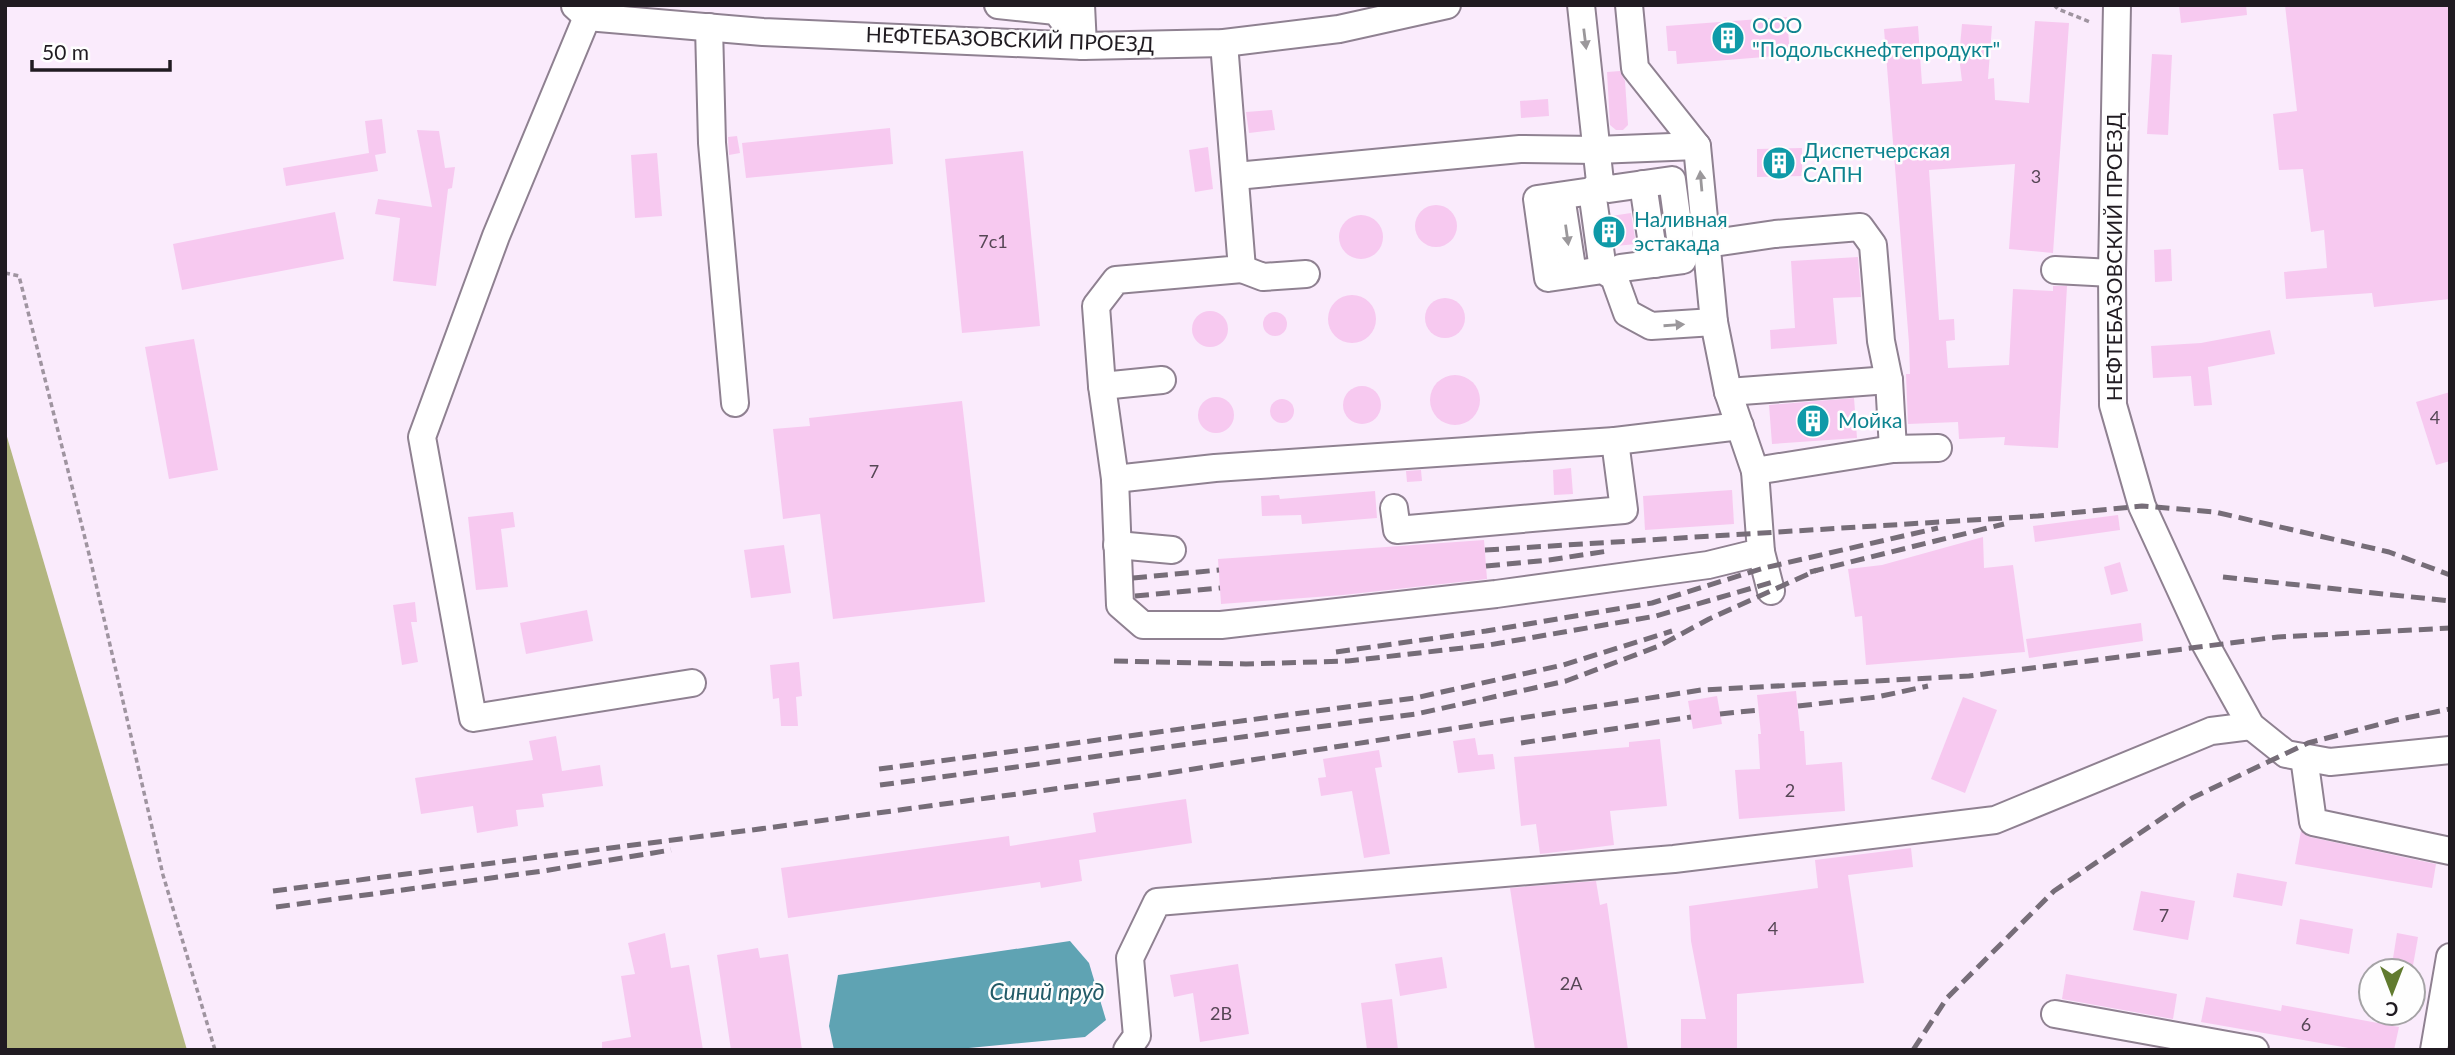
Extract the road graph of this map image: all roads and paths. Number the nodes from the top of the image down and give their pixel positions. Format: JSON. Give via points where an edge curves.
{"nodes":[{"id":1,"x":998,"y":5,"type":"edge"},
{"id":2,"x":1081,"y":5,"type":"edge"},
{"id":3,"x":1447,"y":5,"type":"edge"},
{"id":4,"x":1581,"y":5,"type":"edge"},
{"id":5,"x":1629,"y":5,"type":"edge"},
{"id":6,"x":2054,"y":5,"type":"edge"},
{"id":7,"x":2117,"y":5,"type":"edge"},
{"id":8,"x":581,"y":11,"type":"edge"},
{"id":9,"x":2090,"y":22,"type":"dead end"},
{"id":10,"x":709,"y":27,"type":"junction"},
{"id":11,"x":1224,"y":43,"type":"junction"},
{"id":12,"x":1083,"y":46,"type":"junction"},
{"id":13,"x":1698,"y":146,"type":"junction"},
{"id":14,"x":1596,"y":150,"type":"junction"},
{"id":15,"x":1236,"y":176,"type":"junction"},
{"id":16,"x":1600,"y":187,"type":"junction"},
{"id":17,"x":1706,"y":244,"type":"junction"},
{"id":18,"x":1242,"y":269,"type":"junction"},
{"id":19,"x":2055,"y":270,"type":"dead end"},
{"id":20,"x":1613,"y":271,"type":"junction"},
{"id":21,"x":5,"y":273,"type":"edge"},
{"id":22,"x":2112,"y":273,"type":"junction"},
{"id":23,"x":1306,"y":274,"type":"dead end"},
{"id":24,"x":1714,"y":322,"type":"junction"},
{"id":25,"x":1162,"y":380,"type":"dead end"},
{"id":26,"x":1889,"y":380,"type":"junction"},
{"id":27,"x":1102,"y":386,"type":"junction"},
{"id":28,"x":1728,"y":392,"type":"junction"},
{"id":29,"x":735,"y":403,"type":"dead end"},
{"id":30,"x":1740,"y":426,"type":"junction"},
{"id":31,"x":1615,"y":441,"type":"junction"},
{"id":32,"x":1938,"y":448,"type":"dead end"},
{"id":33,"x":1893,"y":449,"type":"junction"},
{"id":34,"x":1755,"y":471,"type":"junction"},
{"id":35,"x":1115,"y":479,"type":"junction"},
{"id":36,"x":1394,"y":508,"type":"dead end"},
{"id":37,"x":1117,"y":545,"type":"junction"},
{"id":38,"x":1172,"y":550,"type":"dead end"},
{"id":39,"x":1761,"y":552,"type":"junction"},
{"id":40,"x":1771,"y":591,"type":"dead end"},
{"id":41,"x":692,"y":683,"type":"dead end"},
{"id":42,"x":2251,"y":726,"type":"junction"},
{"id":43,"x":2450,"y":750,"type":"edge"},
{"id":44,"x":2317,"y":760,"type":"junction"},
{"id":45,"x":2450,"y":851,"type":"edge"},
{"id":46,"x":2450,"y":957,"type":"edge"},
{"id":47,"x":2055,"y":1014,"type":"dead end"},
{"id":48,"x":215,"y":1050,"type":"edge"},
{"id":49,"x":1127,"y":1050,"type":"edge"},
{"id":50,"x":2255,"y":1050,"type":"edge"},
{"id":51,"x":2434,"y":1050,"type":"edge"}],
"edges":[{"from":1,"to":12,"type":"street","via":[[1056,11]]},
{"from":2,"to":12,"type":"street"},
{"from":3,"to":11,"type":"street","name":"НЕФТЕБАЗОВСКИЙ ПРОЕЗД","via":[[1339,29]]},
{"from":4,"to":14,"type":"street","one_way":true},
{"from":5,"to":13,"type":"street","via":[[1635,68]]},
{"from":6,"to":9,"type":"path"},
{"from":7,"to":22,"type":"street","name":"НЕФТЕБАЗОВСКИЙ ПРОЕЗД"},
{"from":8,"to":10,"type":"street","name":"НЕФТЕБАЗОВСКИЙ ПРОЕЗД"},
{"from":8,"to":41,"type":"street","via":[[422,437],[473,719]]},
{"from":10,"to":12,"type":"street","name":"НЕФТЕБАЗОВСКИЙ ПРОЕЗД"},
{"from":10,"to":29,"type":"street","via":[[712,143]]},
{"from":11,"to":12,"type":"street","name":"НЕФТЕБАЗОВСКИЙ ПРОЕЗД"},
{"from":11,"to":15,"type":"street"},
{"from":13,"to":14,"type":"street"},
{"from":17,"to":13,"type":"street","one_way":true},
{"from":14,"to":15,"type":"street","via":[[1520,149]]},
{"from":14,"to":16,"type":"street"},
{"from":15,"to":18,"type":"street"},
{"from":16,"to":20,"type":"street"},
{"from":16,"to":20,"type":"street","via":[[1643,184],[1655,264]]},
{"from":16,"to":20,"type":"street","one_way":true,"via":[[1537,199],[1548,278]]},
{"from":17,"to":24,"type":"street"},
{"from":17,"to":26,"type":"street","via":[[1860,227],[1873,245]]},
{"from":18,"to":23,"type":"street","via":[[1263,277]]},
{"from":18,"to":27,"type":"street","via":[[1116,280],[1096,306]]},
{"from":19,"to":22,"type":"street"},
{"from":20,"to":24,"type":"street","one_way":true,"via":[[1627,313],[1651,326]]},
{"from":21,"to":48,"type":"path","via":[[19,276],[163,874]]},
{"from":22,"to":42,"type":"street","name":"НЕФТЕБАЗОВСКИЙ ПРОЕЗД","via":[[2113,405],[2142,506],[2206,645]]},
{"from":24,"to":28,"type":"street"},
{"from":25,"to":27,"type":"street"},
{"from":26,"to":28,"type":"street"},
{"from":26,"to":33,"type":"street"},
{"from":27,"to":35,"type":"street"},
{"from":28,"to":30,"type":"street"},
{"from":30,"to":31,"type":"street"},
{"from":30,"to":34,"type":"street"},
{"from":31,"to":35,"type":"street"},
{"from":31,"to":36,"type":"street","via":[[1624,510],[1397,530]]},
{"from":32,"to":33,"type":"street"},
{"from":33,"to":34,"type":"street"},
{"from":34,"to":39,"type":"street"},
{"from":35,"to":37,"type":"street"},
{"from":37,"to":38,"type":"street"},
{"from":37,"to":39,"type":"street","via":[[1120,605],[1143,625],[1221,625],[1496,594],[1708,565]]},
{"from":39,"to":40,"type":"street"},
{"from":42,"to":44,"type":"street","name":"НЕФТЕБАЗОВСКИЙ ПРОЕЗД","via":[[2286,754]]},
{"from":42,"to":49,"type":"street","via":[[2211,731],[1995,820],[1674,859],[1157,902],[1130,958],[1137,1036]]},
{"from":43,"to":44,"type":"street"},
{"from":44,"to":45,"type":"street","via":[[2313,822]]},
{"from":46,"to":51,"type":"street"},
{"from":47,"to":50,"type":"street"}]}
